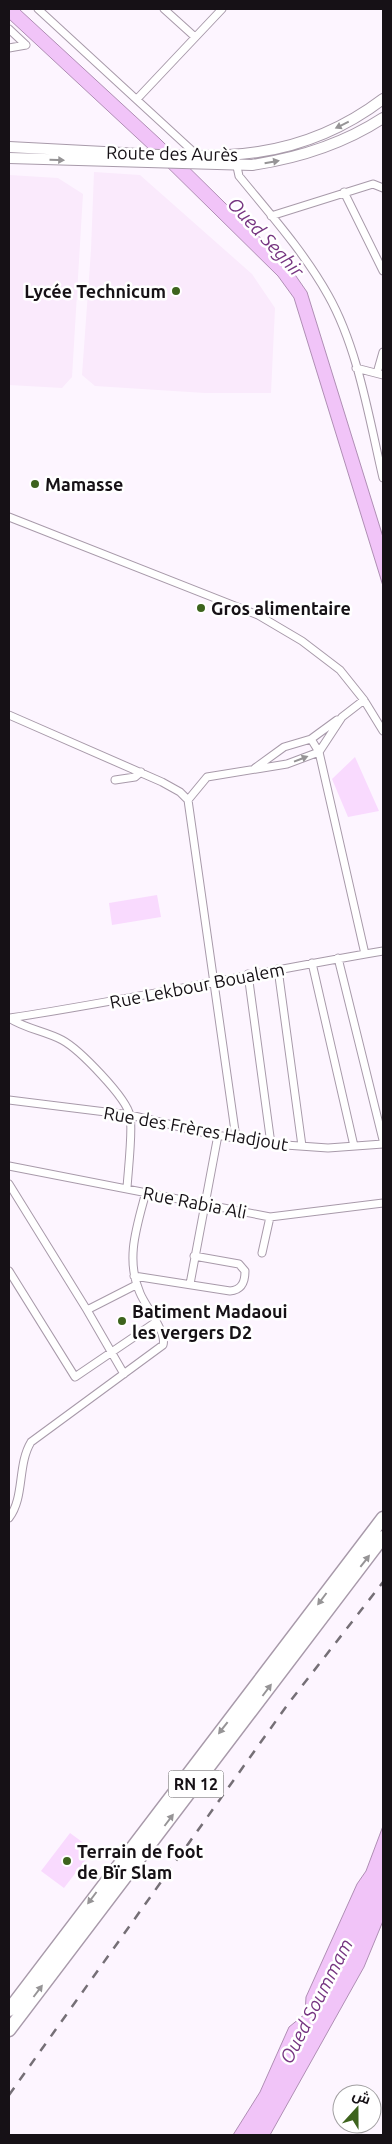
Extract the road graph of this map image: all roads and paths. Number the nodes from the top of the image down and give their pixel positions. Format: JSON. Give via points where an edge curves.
{"nodes":[{"id":1,"x":38,"y":9,"type":"edge"},
{"id":2,"x":52,"y":9,"type":"edge"},
{"id":3,"x":164,"y":9,"type":"edge"},
{"id":4,"x":222,"y":9,"type":"edge"},
{"id":5,"x":45,"y":15,"type":"junction"},
{"id":6,"x":9,"y":29,"type":"edge"},
{"id":7,"x":195,"y":37,"type":"junction"},
{"id":8,"x":9,"y":48,"type":"edge"},
{"id":9,"x":137,"y":99,"type":"junction"},
{"id":10,"x":383,"y":99,"type":"edge"},
{"id":11,"x":383,"y":118,"type":"edge"},
{"id":12,"x":9,"y":147,"type":"edge"},
{"id":13,"x":199,"y":157,"type":"junction"},
{"id":14,"x":9,"y":158,"type":"edge"},
{"id":15,"x":140,"y":158,"type":"junction"},
{"id":16,"x":189,"y":161,"type":"junction"},
{"id":17,"x":236,"y":161,"type":"junction"},
{"id":18,"x":383,"y":188,"type":"edge"},
{"id":19,"x":344,"y":192,"type":"junction"},
{"id":20,"x":271,"y":216,"type":"junction"},
{"id":21,"x":383,"y":270,"type":"edge"},
{"id":22,"x":383,"y":352,"type":"edge"},
{"id":23,"x":356,"y":368,"type":"junction"},
{"id":24,"x":380,"y":374,"type":"edge"},
{"id":25,"x":383,"y":478,"type":"edge"},
{"id":26,"x":9,"y":517,"type":"edge"},
{"id":27,"x":364,"y":700,"type":"junction"},
{"id":28,"x":9,"y":715,"type":"edge"},
{"id":29,"x":342,"y":716,"type":"junction"},
{"id":30,"x":383,"y":731,"type":"edge"},
{"id":31,"x":315,"y":745,"type":"junction"},
{"id":32,"x":254,"y":769,"type":"junction"},
{"id":33,"x":141,"y":772,"type":"junction"},
{"id":34,"x":115,"y":780,"type":"dead end"},
{"id":35,"x":188,"y":800,"type":"junction"},
{"id":36,"x":383,"y":951,"type":"edge"},
{"id":37,"x":365,"y":954,"type":"junction"},
{"id":38,"x":338,"y":958,"type":"junction"},
{"id":39,"x":312,"y":963,"type":"junction"},
{"id":40,"x":278,"y":969,"type":"junction"},
{"id":41,"x":248,"y":974,"type":"junction"},
{"id":42,"x":214,"y":981,"type":"junction"},
{"id":43,"x":9,"y":1018,"type":"edge"},
{"id":44,"x":9,"y":1100,"type":"edge"},
{"id":45,"x":130,"y":1115,"type":"junction"},
{"id":46,"x":218,"y":1135,"type":"junction"},
{"id":47,"x":236,"y":1138,"type":"junction"},
{"id":48,"x":383,"y":1140,"type":"edge"},
{"id":49,"x":270,"y":1144,"type":"junction"},
{"id":50,"x":383,"y":1144,"type":"edge"},
{"id":51,"x":302,"y":1146,"type":"junction"},
{"id":52,"x":354,"y":1146,"type":"junction"},
{"id":53,"x":9,"y":1166,"type":"edge"},
{"id":54,"x":9,"y":1184,"type":"edge"},
{"id":55,"x":127,"y":1188,"type":"junction"},
{"id":56,"x":146,"y":1192,"type":"junction"},
{"id":57,"x":383,"y":1203,"type":"edge"},
{"id":58,"x":205,"y":1204,"type":"junction"},
{"id":59,"x":270,"y":1217,"type":"junction"},
{"id":60,"x":262,"y":1253,"type":"dead end"},
{"id":61,"x":194,"y":1256,"type":"junction"},
{"id":62,"x":9,"y":1271,"type":"edge"},
{"id":63,"x":134,"y":1276,"type":"junction"},
{"id":64,"x":190,"y":1284,"type":"junction"},
{"id":65,"x":136,"y":1285,"type":"junction"},
{"id":66,"x":87,"y":1310,"type":"junction"},
{"id":67,"x":156,"y":1322,"type":"junction"},
{"id":68,"x":110,"y":1351,"type":"junction"},
{"id":69,"x":124,"y":1374,"type":"junction"},
{"id":70,"x":9,"y":1518,"type":"edge"},
{"id":71,"x":383,"y":1518,"type":"edge"},
{"id":72,"x":383,"y":1537,"type":"edge"},
{"id":73,"x":9,"y":2010,"type":"edge"},
{"id":74,"x":9,"y":2030,"type":"edge"}],
"edges":[{"from":1,"to":5,"type":"street"},
{"from":2,"to":5,"type":"street"},
{"from":3,"to":7,"type":"street"},
{"from":4,"to":7,"type":"street"},
{"from":5,"to":9,"type":"street"},
{"from":6,"to":8,"type":"street","via":[[26,45]]},
{"from":7,"to":9,"type":"street"},
{"from":9,"to":13,"type":"street"},
{"from":10,"to":17,"type":"street","name":"Route des Aurès","one_way":true,"via":[[353,120],[302,142]]},
{"from":17,"to":11,"type":"street","name":"Route des Aurès","one_way":true,"via":[[278,161],[308,153],[347,138]]},
{"from":12,"to":15,"type":"street","name":"Route des Aurès"},
{"from":13,"to":16,"type":"street","name":"Route des Aurès"},
{"from":13,"to":17,"type":"street","name":"Route des Aurès"},
{"from":14,"to":15,"type":"street","name":"Route des Aurès","one_way":true},
{"from":15,"to":16,"type":"street","name":"Route des Aurès"},
{"from":16,"to":17,"type":"street","name":"Route des Aurès"},
{"from":17,"to":20,"type":"street","via":[[239,176]]},
{"from":18,"to":19,"type":"street","via":[[376,184]]},
{"from":19,"to":20,"type":"street"},
{"from":19,"to":21,"type":"street"},
{"from":20,"to":23,"type":"street","via":[[306,260],[328,295],[346,333]]},
{"from":22,"to":24,"type":"street"},
{"from":23,"to":24,"type":"street"},
{"from":23,"to":25,"type":"street"},
{"from":26,"to":27,"type":"street","via":[[258,615],[302,641],[340,670]]},
{"from":27,"to":29,"type":"street"},
{"from":27,"to":30,"type":"street"},
{"from":28,"to":33,"type":"street"},
{"from":29,"to":31,"type":"street"},
{"from":29,"to":31,"type":"street"},
{"from":32,"to":31,"type":"street","one_way":true,"via":[[288,764]]},
{"from":31,"to":32,"type":"street","via":[[302,742],[284,747]]},
{"from":31,"to":37,"type":"street"},
{"from":32,"to":35,"type":"street","via":[[207,776]]},
{"from":33,"to":34,"type":"street","via":[[135,778]]},
{"from":33,"to":35,"type":"street","via":[[180,792]]},
{"from":35,"to":42,"type":"street"},
{"from":36,"to":37,"type":"street","name":"Rue Lekbour Boualem"},
{"from":37,"to":38,"type":"street","name":"Rue Lekbour Boualem"},
{"from":38,"to":39,"type":"street","name":"Rue Lekbour Boualem"},
{"from":38,"to":48,"type":"street"},
{"from":39,"to":40,"type":"street","name":"Rue Lekbour Boualem"},
{"from":39,"to":52,"type":"street"},
{"from":40,"to":41,"type":"street","name":"Rue Lekbour Boualem"},
{"from":40,"to":51,"type":"street"},
{"from":41,"to":42,"type":"street","name":"Rue Lekbour Boualem"},
{"from":41,"to":49,"type":"street"},
{"from":42,"to":43,"type":"street","name":"Rue Lekbour Boualem","via":[[103,1004]]},
{"from":42,"to":47,"type":"street"},
{"from":43,"to":45,"type":"street","via":[[62,1040],[82,1054],[106,1080]]},
{"from":44,"to":45,"type":"street","name":"Rue des Frères Hadjout"},
{"from":45,"to":46,"type":"street","name":"Rue des Frères Hadjout"},
{"from":45,"to":55,"type":"street"},
{"from":46,"to":47,"type":"street","name":"Rue des Frères Hadjout"},
{"from":46,"to":58,"type":"street"},
{"from":47,"to":49,"type":"street","name":"Rue des Frères Hadjout"},
{"from":49,"to":51,"type":"street","name":"Rue des Frères Hadjout"},
{"from":50,"to":52,"type":"street","name":"Rue des Frères Hadjout"},
{"from":51,"to":52,"type":"street","name":"Rue des Frères Hadjout"},
{"from":53,"to":55,"type":"street","name":"Rue Rabia Ali"},
{"from":54,"to":66,"type":"street"},
{"from":55,"to":56,"type":"street","name":"Rue Rabia Ali"},
{"from":56,"to":58,"type":"street","name":"Rue Rabia Ali"},
{"from":56,"to":63,"type":"street","via":[[132,1249]]},
{"from":57,"to":59,"type":"street","name":"Rue Rabia Ali"},
{"from":58,"to":59,"type":"street","name":"Rue Rabia Ali"},
{"from":58,"to":61,"type":"street"},
{"from":59,"to":60,"type":"street"},
{"from":61,"to":64,"type":"street"},
{"from":61,"to":64,"type":"street","via":[[239,1264],[244,1271],[244,1279],[240,1288],[230,1291]]},
{"from":62,"to":68,"type":"street","via":[[75,1377]]},
{"from":63,"to":64,"type":"street"},
{"from":63,"to":65,"type":"street"},
{"from":65,"to":66,"type":"street"},
{"from":65,"to":67,"type":"street"},
{"from":66,"to":68,"type":"street"},
{"from":67,"to":68,"type":"street"},
{"from":67,"to":69,"type":"street","via":[[164,1337],[163,1345]]},
{"from":68,"to":69,"type":"street"},
{"from":69,"to":70,"type":"street","via":[[31,1442],[14,1510]]},
{"from":71,"to":73,"type":"highway","number":"RN 12","one_way":true},
{"from":74,"to":72,"type":"highway","number":"RN 12","one_way":true}]}
